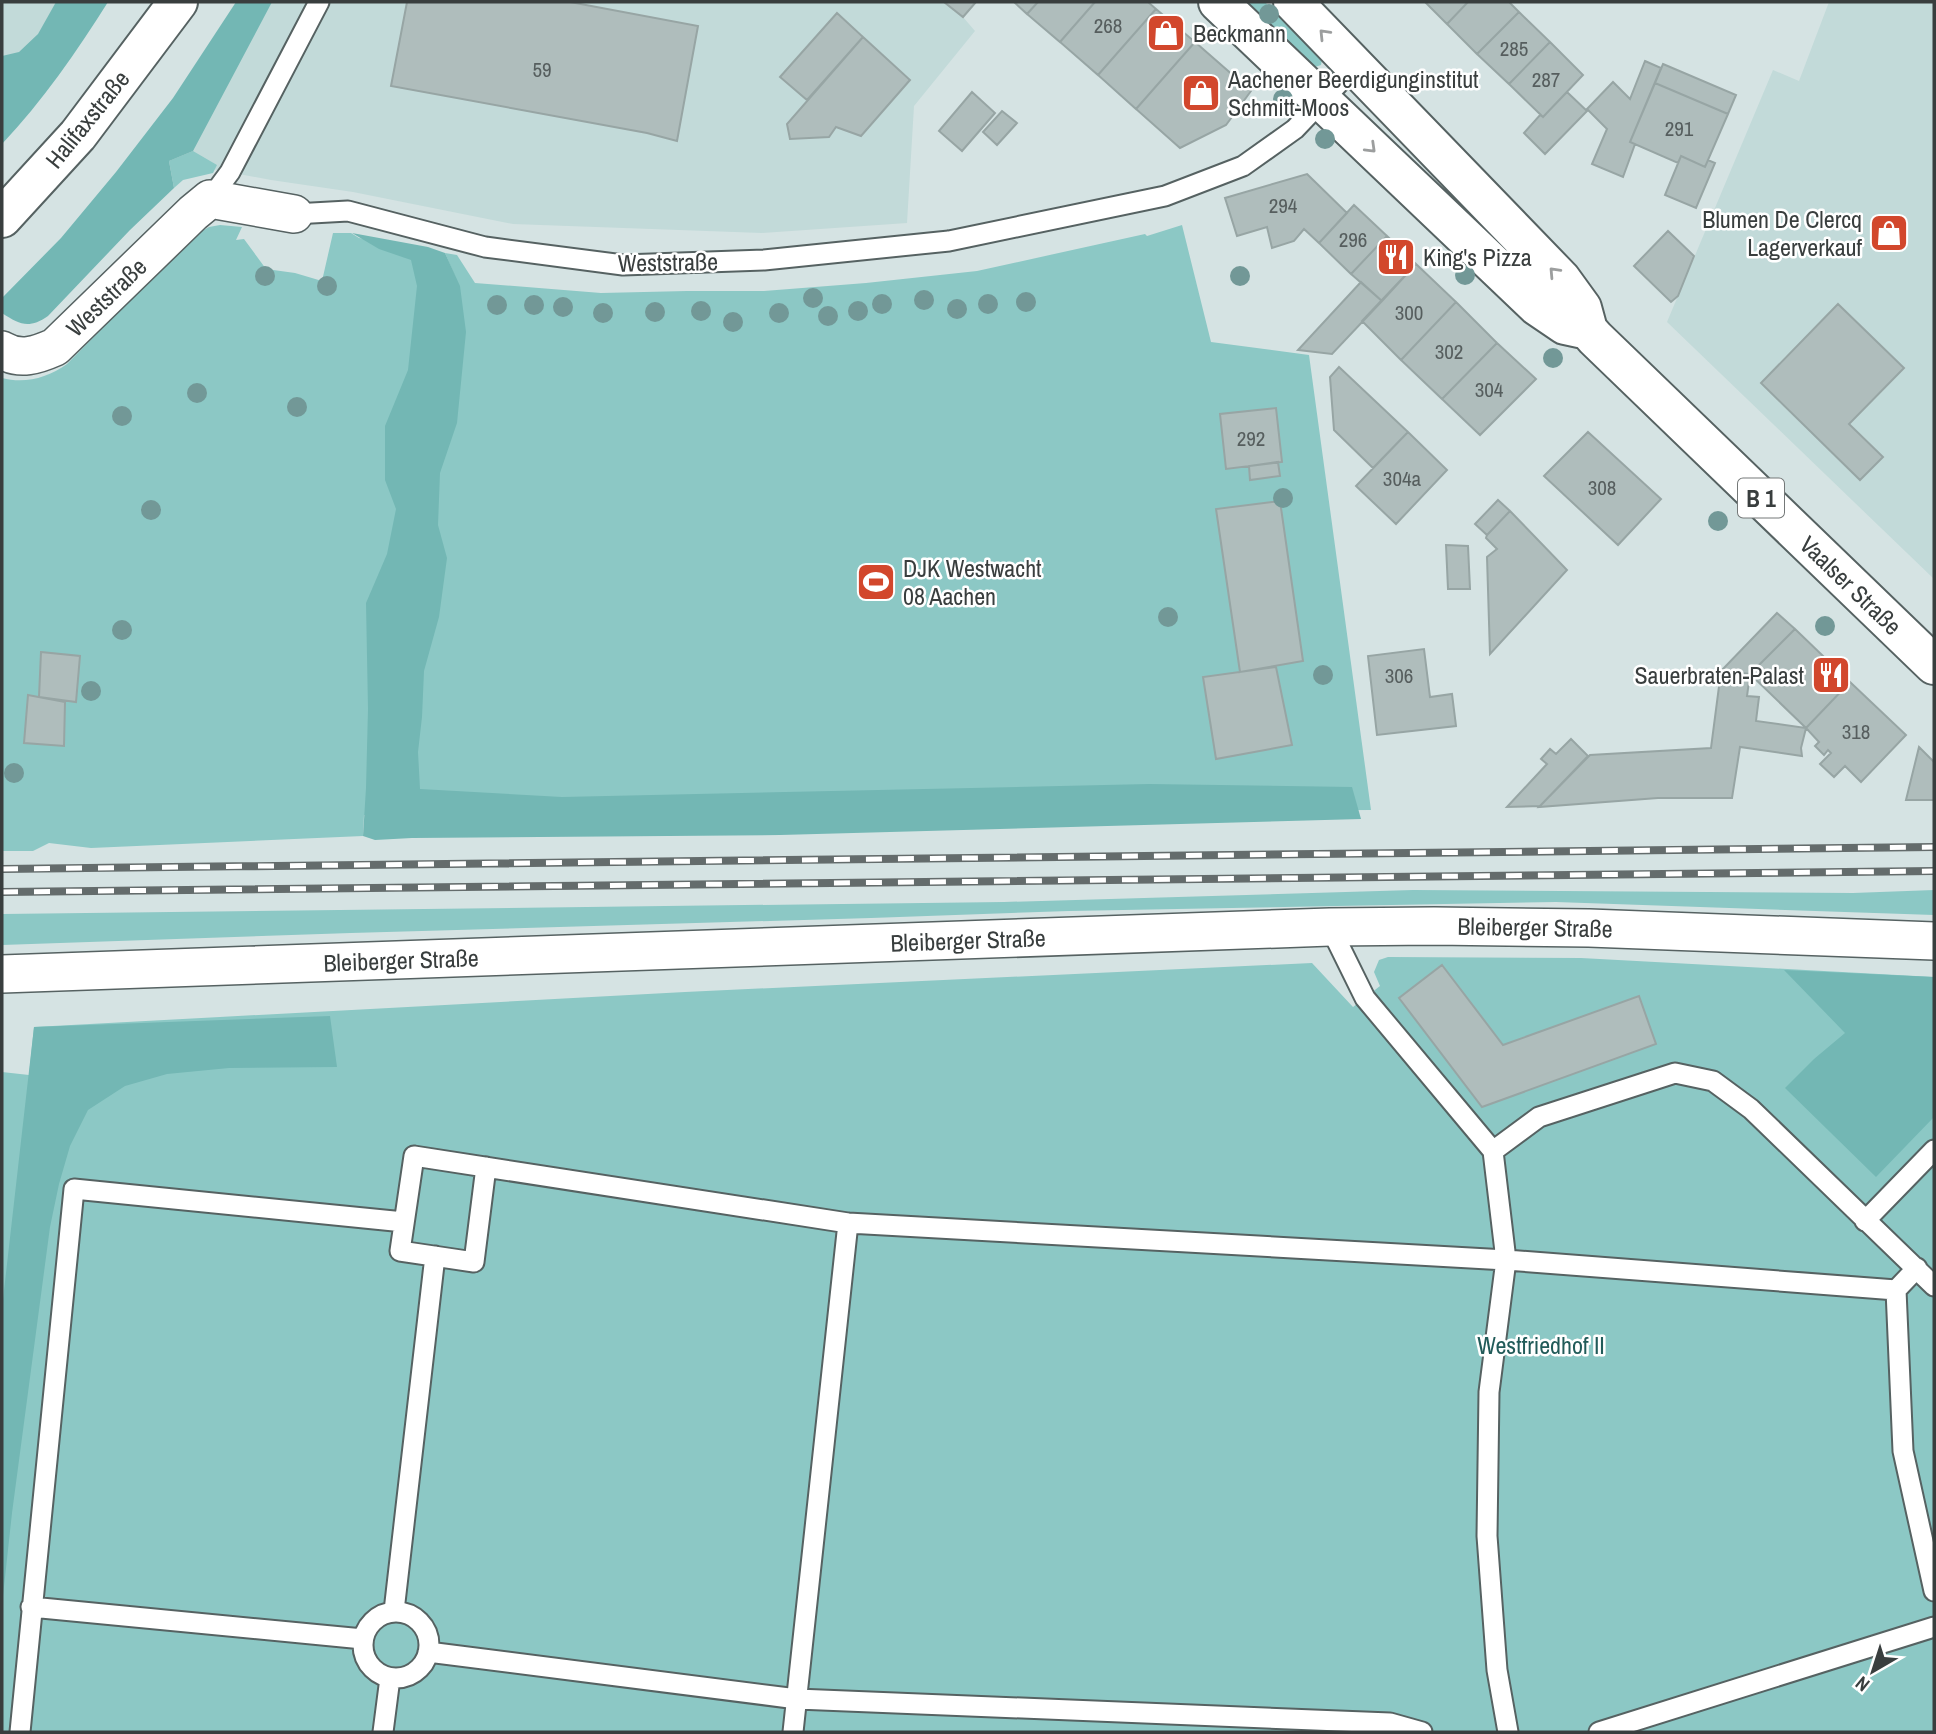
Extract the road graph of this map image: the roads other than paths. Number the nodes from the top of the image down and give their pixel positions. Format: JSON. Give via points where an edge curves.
{"nodes":[{"id":1,"x":319,"y":2,"type":"edge"},
{"id":2,"x":1218,"y":2,"type":"edge"},
{"id":3,"x":1293,"y":2,"type":"edge"},
{"id":4,"x":172,"y":7,"type":"edge"},
{"id":5,"x":1355,"y":66,"type":"junction"},
{"id":6,"x":1322,"y":101,"type":"junction"},
{"id":7,"x":210,"y":198,"type":"junction"},
{"id":8,"x":294,"y":214,"type":"joint"},
{"id":9,"x":2,"y":218,"type":"edge"},
{"id":10,"x":1588,"y":330,"type":"junction"},
{"id":11,"x":2,"y":350,"type":"edge"},
{"id":12,"x":1934,"y":665,"type":"edge"},
{"id":13,"x":1330,"y":927,"type":"junction"},
{"id":14,"x":1934,"y":941,"type":"edge"},
{"id":15,"x":2,"y":974,"type":"edge"},
{"id":16,"x":1934,"y":1150,"type":"edge"},
{"id":17,"x":1493,"y":1151,"type":"junction"},
{"id":18,"x":486,"y":1167,"type":"junction"},
{"id":19,"x":1865,"y":1221,"type":"junction"},
{"id":20,"x":404,"y":1222,"type":"junction"},
{"id":21,"x":848,"y":1223,"type":"junction"},
{"id":22,"x":435,"y":1256,"type":"junction"},
{"id":23,"x":1506,"y":1260,"type":"junction"},
{"id":24,"x":1917,"y":1268,"type":"junction"},
{"id":25,"x":1934,"y":1286,"type":"edge"},
{"id":26,"x":1896,"y":1290,"type":"junction"},
{"id":27,"x":1934,"y":1591,"type":"edge"},
{"id":28,"x":31,"y":1607,"type":"junction"},
{"id":29,"x":394,"y":1611,"type":"junction"},
{"id":30,"x":1934,"y":1627,"type":"edge"},
{"id":31,"x":363,"y":1639,"type":"junction"},
{"id":32,"x":428,"y":1652,"type":"junction"},
{"id":33,"x":390,"y":1678,"type":"junction"},
{"id":34,"x":797,"y":1699,"type":"junction"},
{"id":35,"x":20,"y":1732,"type":"edge"},
{"id":36,"x":383,"y":1732,"type":"edge"},
{"id":37,"x":793,"y":1732,"type":"edge"},
{"id":38,"x":1422,"y":1732,"type":"edge"},
{"id":39,"x":1508,"y":1732,"type":"edge"},
{"id":40,"x":1599,"y":1732,"type":"edge"}],
"edges":[{"from":1,"to":7,"type":"lane","via":[[230,172]]},
{"from":2,"to":6,"type":"main road","name":"Vaalser Straße","number":"B 1"},
{"from":5,"to":3,"type":"main road","name":"Vaalser Straße","number":"B 1","one_way":true},
{"from":4,"to":9,"type":"main road","name":"Halifaxstraße","via":[[78,135]]},
{"from":5,"to":6,"type":"lane","name":"Weststraße"},
{"from":10,"to":5,"type":"main road","name":"Vaalser Straße","number":"B 1","one_way":true,"via":[[1582,308],[1561,279]]},
{"from":6,"to":8,"type":"lane","name":"Weststraße","via":[[1295,129],[1243,166],[1165,196],[949,241],[764,260],[623,265],[485,247],[348,211]]},
{"from":6,"to":10,"type":"main road","name":"Vaalser Straße","number":"B 1","one_way":true,"via":[[1536,306],[1565,325]]},
{"from":7,"to":8,"type":"street","name":"Weststraße"},
{"from":7,"to":11,"type":"street","name":"Weststraße","via":[[55,347],[34,356]]},
{"from":10,"to":12,"type":"main road","name":"Vaalser Straße","number":"B 1"},
{"from":13,"to":14,"type":"street","name":"Bleiberger Straße","via":[[1589,928]]},
{"from":13,"to":15,"type":"street","name":"Bleiberger Straße"},
{"from":13,"to":17,"type":"lane","via":[[1366,998]]},
{"from":16,"to":19,"type":"lane"},
{"from":17,"to":19,"type":"lane","via":[[1539,1117],[1675,1073],[1713,1081],[1751,1109]]},
{"from":17,"to":23,"type":"lane"},
{"from":18,"to":20,"type":"lane","via":[[414,1156]]},
{"from":18,"to":21,"type":"lane"},
{"from":18,"to":22,"type":"lane","via":[[474,1262]]},
{"from":19,"to":24,"type":"lane"},
{"from":20,"to":22,"type":"lane","via":[[400,1251]]},
{"from":20,"to":28,"type":"lane","via":[[74,1189]]},
{"from":21,"to":23,"type":"lane"},
{"from":21,"to":34,"type":"lane"},
{"from":22,"to":29,"type":"lane"},
{"from":23,"to":26,"type":"lane"},
{"from":23,"to":39,"type":"lane","via":[[1489,1392],[1487,1536],[1497,1670]]},
{"from":24,"to":25,"type":"lane"},
{"from":24,"to":26,"type":"lane"},
{"from":26,"to":27,"type":"lane","via":[[1903,1451]]},
{"from":28,"to":31,"type":"lane"},
{"from":28,"to":35,"type":"lane"},
{"from":29,"to":31,"type":"lane","via":[[373,1620]]},
{"from":29,"to":32,"type":"lane","via":[[423,1626]]},
{"from":30,"to":40,"type":"lane"},
{"from":31,"to":33,"type":"lane","via":[[367,1662]]},
{"from":32,"to":33,"type":"lane","via":[[416,1672]]},
{"from":32,"to":34,"type":"lane"},
{"from":33,"to":36,"type":"lane"},
{"from":34,"to":37,"type":"lane"},
{"from":34,"to":38,"type":"lane","via":[[1390,1723]]}]}
